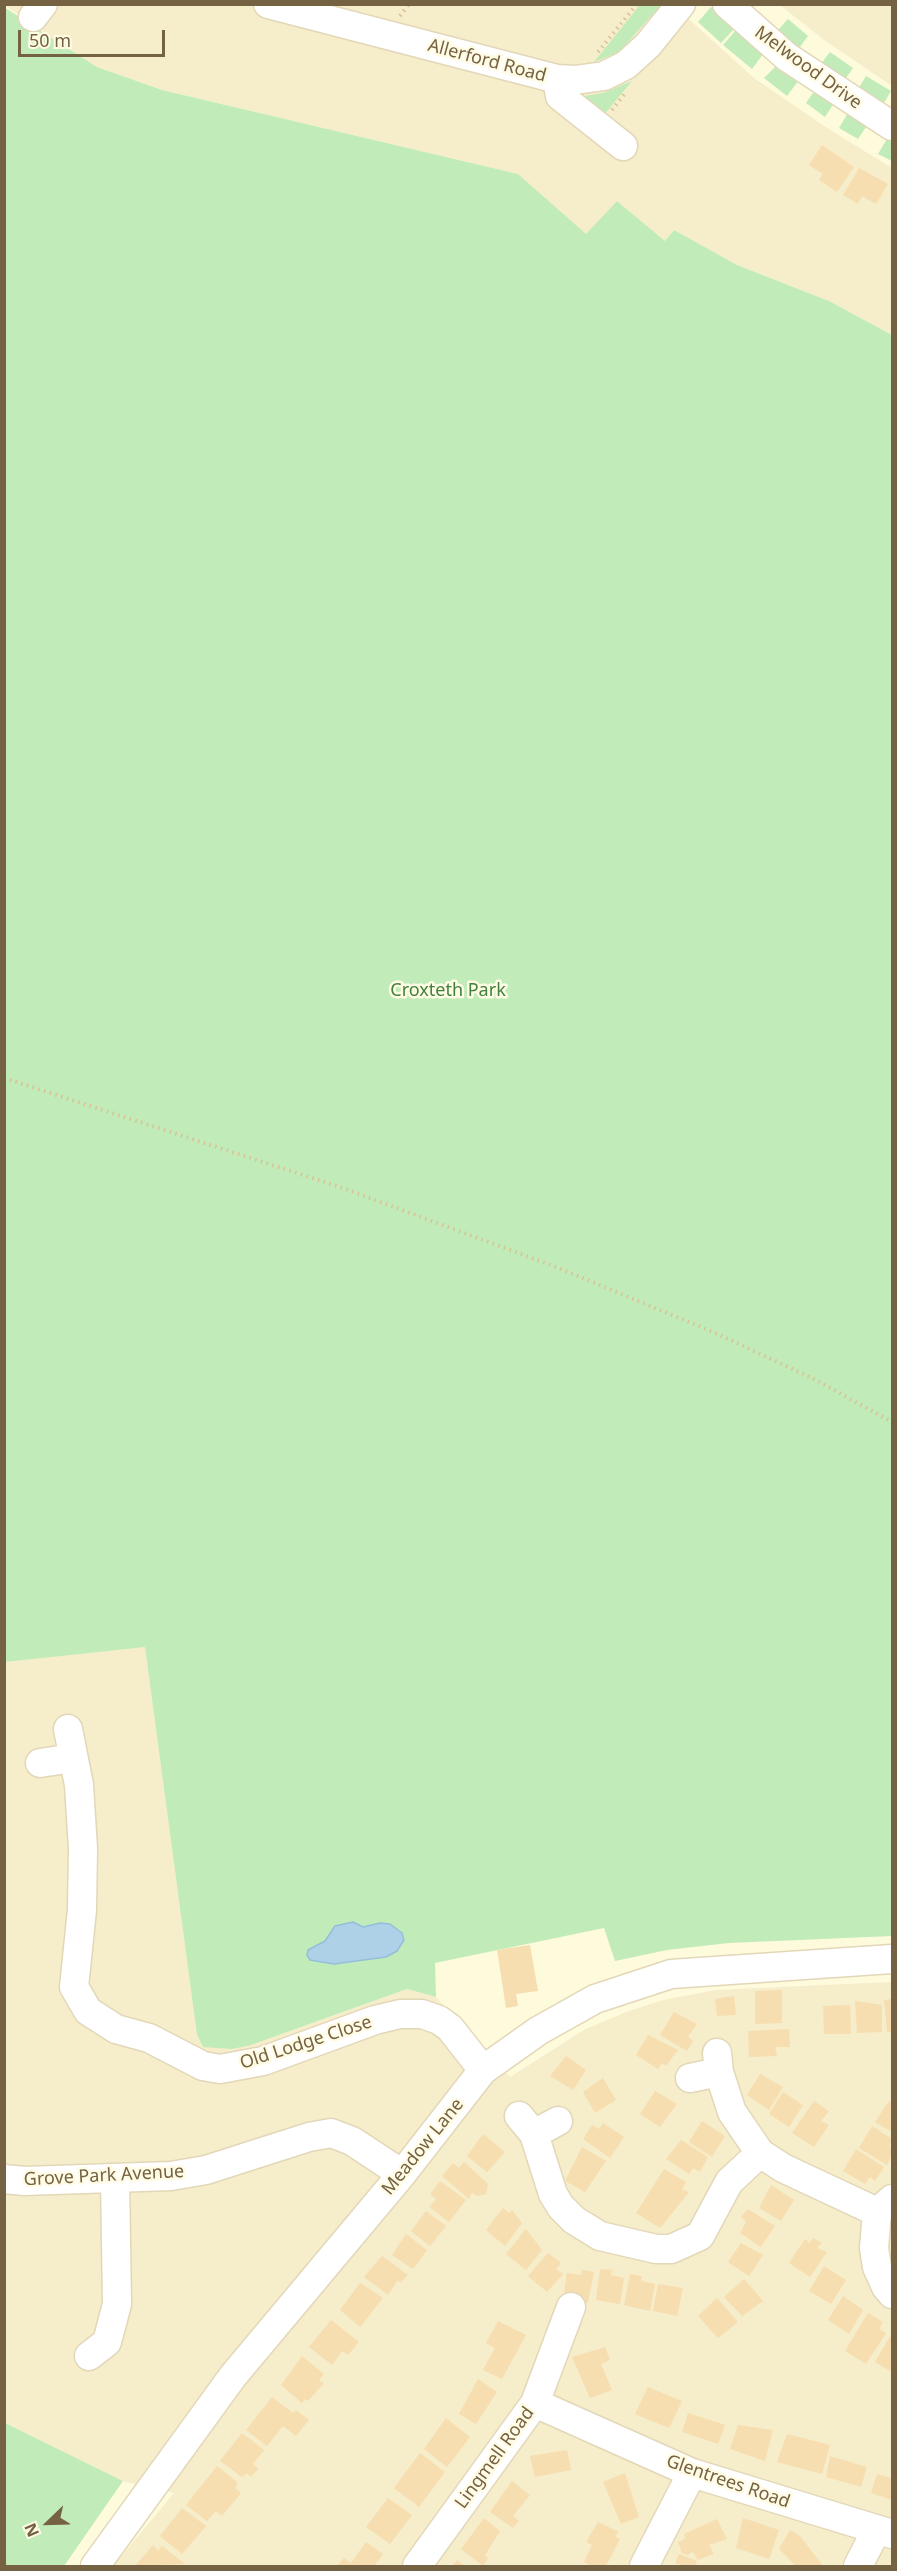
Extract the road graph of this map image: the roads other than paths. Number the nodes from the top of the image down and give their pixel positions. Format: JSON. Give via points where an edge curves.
{"nodes":[{"id":1,"x":268,"y":4,"type":"edge"},
{"id":2,"x":681,"y":4,"type":"edge"},
{"id":3,"x":727,"y":4,"type":"edge"},
{"id":4,"x":566,"y":80,"type":"junction"},
{"id":5,"x":892,"y":126,"type":"edge"},
{"id":6,"x":623,"y":146,"type":"dead end"},
{"id":7,"x":68,"y":1729,"type":"dead end"},
{"id":8,"x":73,"y":1758,"type":"junction"},
{"id":9,"x":40,"y":1763,"type":"dead end"},
{"id":10,"x":892,"y":1959,"type":"edge"},
{"id":11,"x":483,"y":2070,"type":"junction"},
{"id":12,"x":690,"y":2078,"type":"dead end"},
{"id":13,"x":537,"y":2124,"type":"dead end"},
{"id":14,"x":760,"y":2152,"type":"junction"},
{"id":15,"x":402,"y":2174,"type":"junction"},
{"id":16,"x":116,"y":2178,"type":"junction"},
{"id":17,"x":4,"y":2179,"type":"edge"},
{"id":18,"x":885,"y":2205,"type":"edge"},
{"id":19,"x":892,"y":2295,"type":"edge"},
{"id":20,"x":571,"y":2307,"type":"dead end"},
{"id":21,"x":89,"y":2356,"type":"dead end"},
{"id":22,"x":535,"y":2403,"type":"junction"},
{"id":23,"x":692,"y":2473,"type":"junction"},
{"id":24,"x":885,"y":2532,"type":"edge"},
{"id":25,"x":95,"y":2566,"type":"edge"},
{"id":26,"x":417,"y":2566,"type":"edge"},
{"id":27,"x":645,"y":2566,"type":"edge"},
{"id":28,"x":858,"y":2566,"type":"edge"}],
"edges":[{"from":1,"to":4,"type":"street","name":"Allerford Road"},
{"from":2,"to":4,"type":"street","name":"Allerford Road","via":[[626,65],[604,76]]},
{"from":3,"to":5,"type":"street","name":"Melwood Drive","via":[[787,57]]},
{"from":4,"to":6,"type":"street","via":[[560,96]]},
{"from":7,"to":8,"type":"street","name":"Old Lodge Close"},
{"from":8,"to":9,"type":"street"},
{"from":8,"to":11,"type":"street","name":"Old Lodge Close","via":[[83,1849],[74,1988],[88,2011],[101,2022],[149,2038],[204,2066],[220,2069],[263,2061],[375,2020],[422,2014],[450,2028]]},
{"from":10,"to":11,"type":"street","name":"Meadow Lane","via":[[671,1974],[595,1999],[538,2031]]},
{"from":11,"to":15,"type":"street","name":"Meadow Lane"},
{"from":12,"to":14,"type":"street","via":[[718,2062],[732,2112]]},
{"from":13,"to":14,"type":"street","via":[[553,2194],[561,2208],[600,2236],[656,2249],[671,2249],[700,2236],[729,2182]]},
{"from":14,"to":18,"type":"street","via":[[783,2168]]},
{"from":15,"to":16,"type":"street","name":"Grove Park Avenue","via":[[352,2141],[331,2133],[309,2136],[206,2170]]},
{"from":15,"to":25,"type":"street","name":"Meadow Lane","via":[[233,2376]]},
{"from":16,"to":17,"type":"street","name":"Grove Park Avenue"},
{"from":16,"to":21,"type":"street","via":[[117,2304],[107,2342]]},
{"from":18,"to":19,"type":"street","via":[[874,2248],[877,2266]]},
{"from":20,"to":22,"type":"street","name":"Lingmell Road"},
{"from":22,"to":23,"type":"street","name":"Glentrees Road"},
{"from":22,"to":26,"type":"street","name":"Lingmell Road"},
{"from":23,"to":24,"type":"street","name":"Glentrees Road"},
{"from":23,"to":27,"type":"street"},
{"from":24,"to":28,"type":"street"}]}
